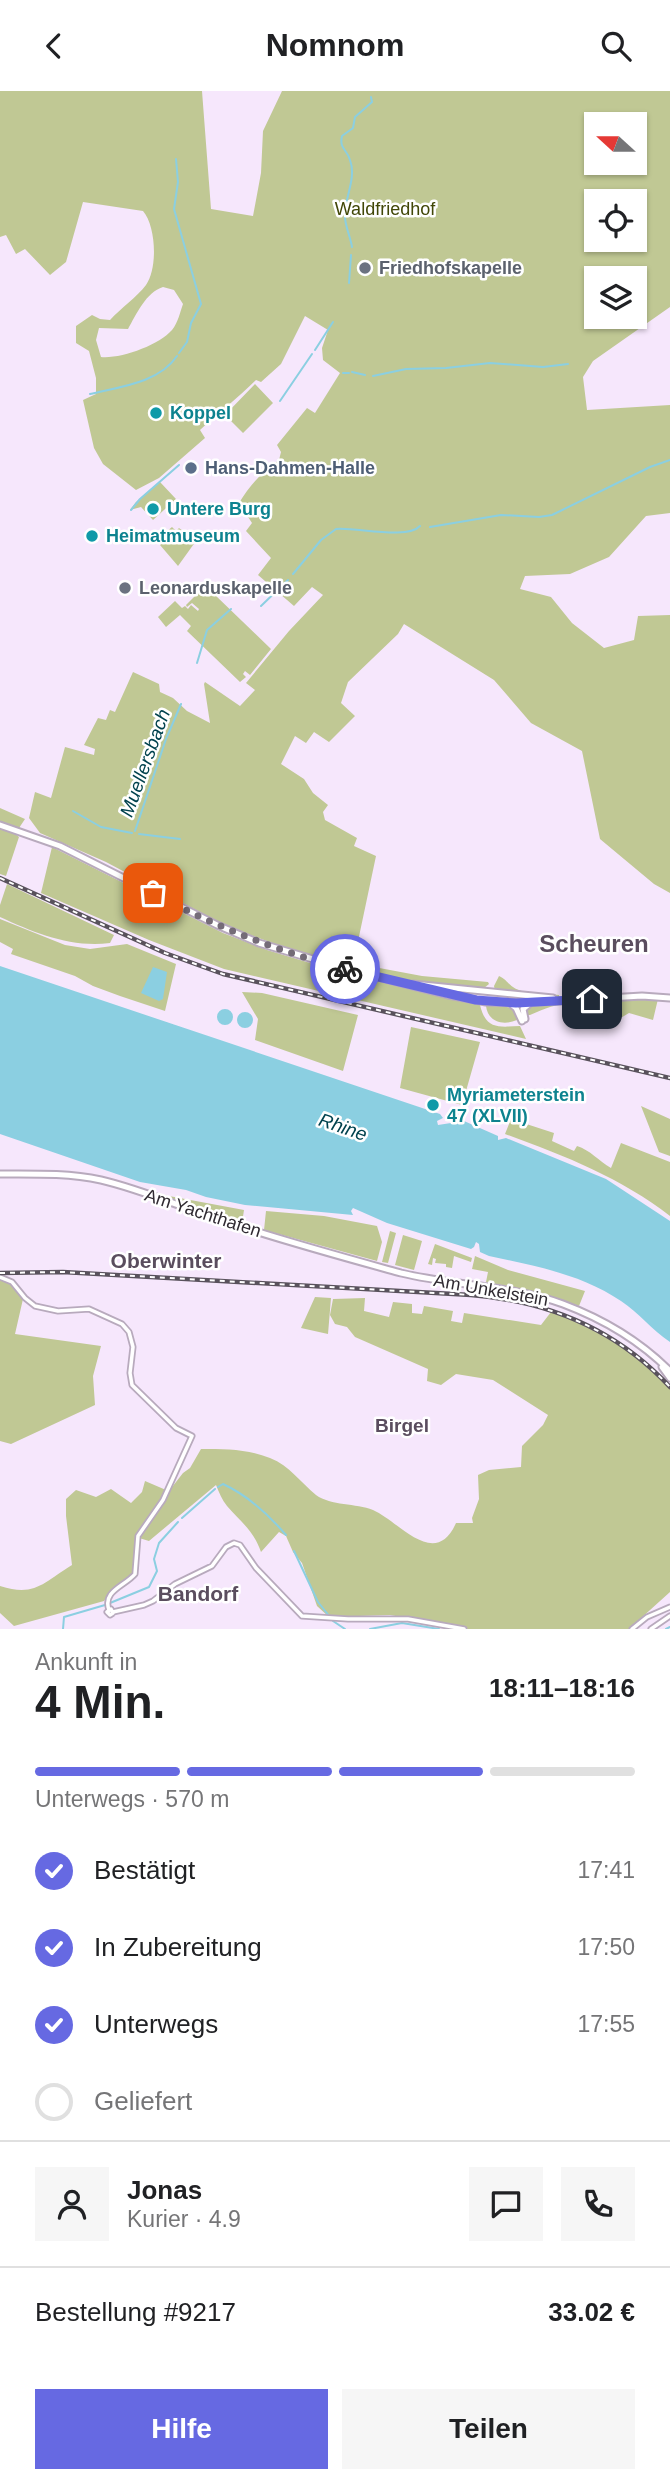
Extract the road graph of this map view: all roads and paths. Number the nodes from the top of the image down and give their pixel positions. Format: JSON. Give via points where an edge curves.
{"nodes":[{"id":1,"x":0,"y":825,"type":"edge"},
{"id":2,"x":403,"y":984,"type":"junction"},
{"id":3,"x":670,"y":998,"type":"edge"},
{"id":4,"x":563,"y":1001,"type":"junction"},
{"id":5,"x":532,"y":1002,"type":"junction"},
{"id":6,"x":508,"y":1003,"type":"junction"},
{"id":7,"x":0,"y":1174,"type":"edge"},
{"id":8,"x":404,"y":1273,"type":"joint"},
{"id":9,"x":0,"y":1277,"type":"edge"},
{"id":10,"x":659,"y":1361,"type":"junction"},
{"id":11,"x":670,"y":1366,"type":"edge"},
{"id":12,"x":670,"y":1371,"type":"edge"},
{"id":13,"x":670,"y":1378,"type":"edge"},
{"id":14,"x":670,"y":1607,"type":"edge"},
{"id":15,"x":670,"y":1616,"type":"edge"},
{"id":16,"x":464,"y":1629,"type":"edge"},
{"id":17,"x":632,"y":1629,"type":"edge"},
{"id":18,"x":652,"y":1629,"type":"edge"}],
"edges":[{"from":1,"to":2,"type":"main road","via":[[60,846],[259,943]]},
{"from":2,"to":4,"type":"main road"},
{"from":2,"to":6,"type":"main road"},
{"from":3,"to":4,"type":"main road"},
{"from":4,"to":5,"type":"main road"},
{"from":5,"to":6,"type":"main road"},
{"from":5,"to":6,"type":"main road","via":[[523,1009],[523,1020]]},
{"from":7,"to":8,"type":"main road","name":"Am Yachthafen","via":[[99,1180]]},
{"from":8,"to":10,"type":"main road","name":"Am Unkelstein","via":[[552,1300],[608,1325]]},
{"from":9,"to":16,"type":"street","via":[[12,1282],[32,1305],[97,1311],[118,1321],[133,1347],[132,1385],[176,1428],[192,1436],[163,1500],[138,1536],[135,1574],[108,1595],[111,1611],[149,1603],[214,1564],[234,1543],[302,1616],[408,1619]]},
{"from":10,"to":11,"type":"main road"},
{"from":10,"to":12,"type":"main road"},
{"from":10,"to":13,"type":"main road"},
{"from":14,"to":17,"type":"street"},
{"from":15,"to":18,"type":"street"}]}
